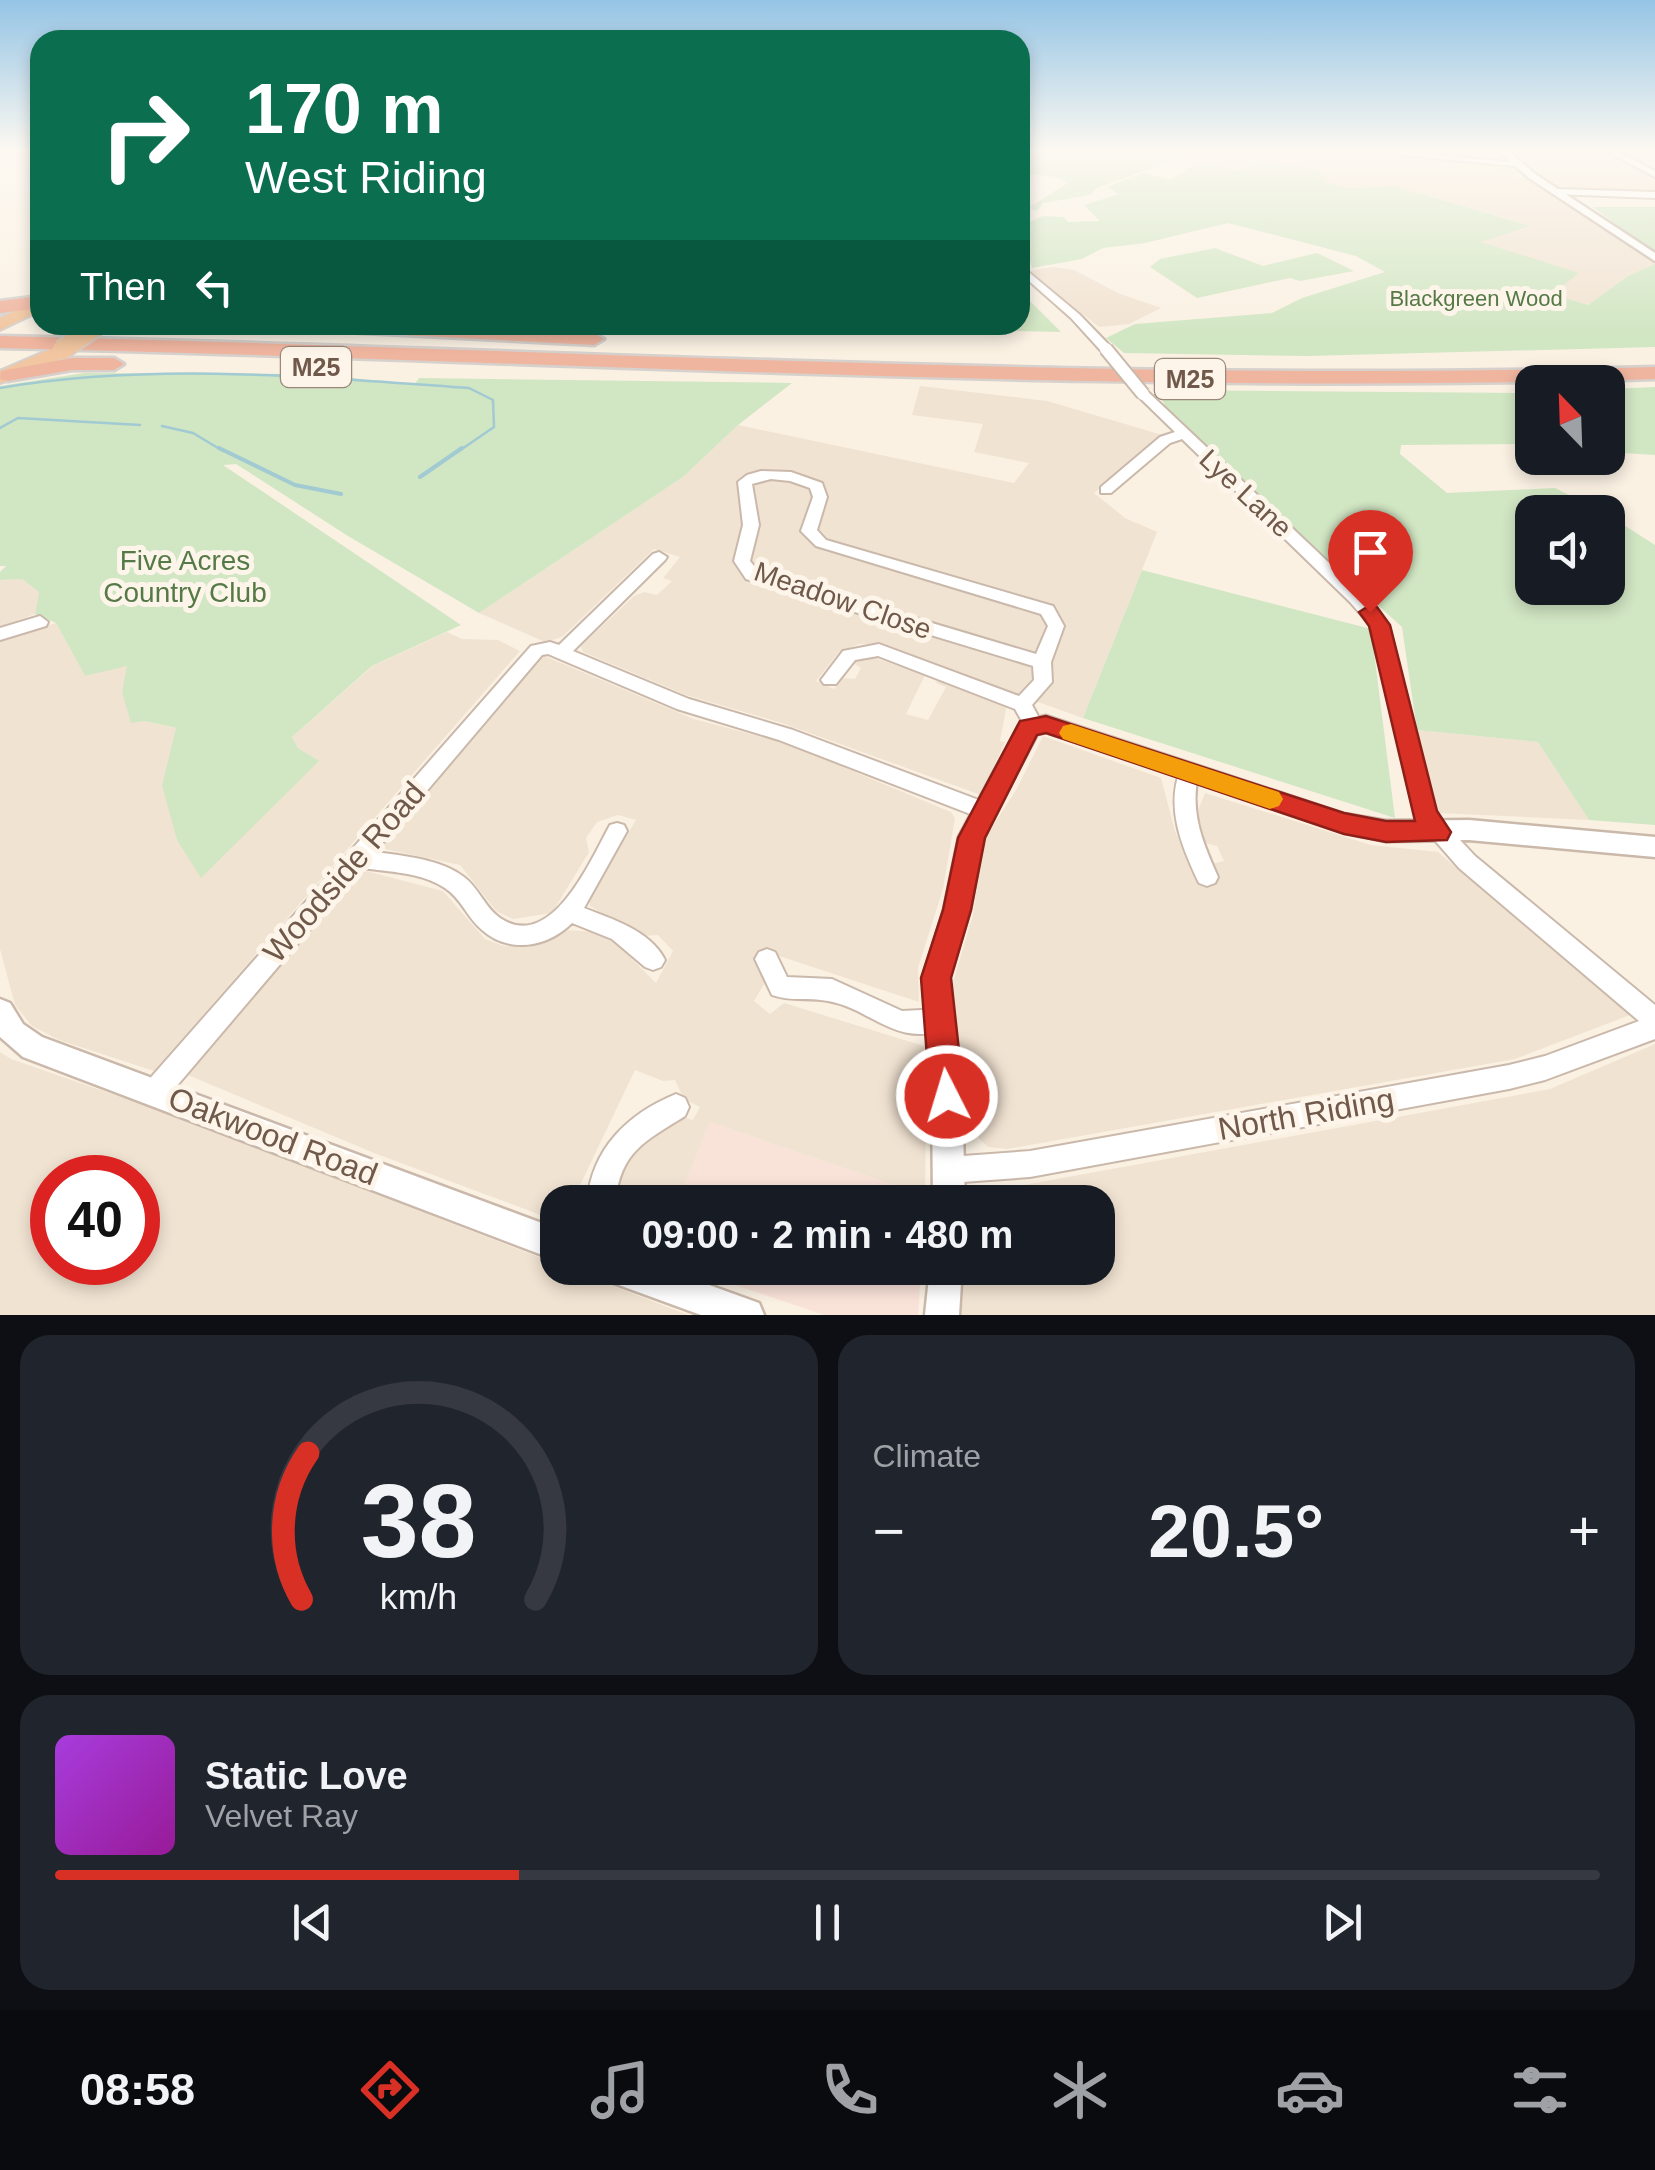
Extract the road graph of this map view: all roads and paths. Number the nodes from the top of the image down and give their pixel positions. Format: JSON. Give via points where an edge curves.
{"nodes":[{"id":1,"x":1588,"y":212,"type":"edge"},
{"id":2,"x":1655,"y":258,"type":"edge"},
{"id":3,"x":1030,"y":277,"type":"edge"},
{"id":4,"x":30,"y":309,"type":"edge"},
{"id":5,"x":1,"y":325,"type":"edge"},
{"id":6,"x":30,"y":326,"type":"edge"},
{"id":7,"x":30,"y":327,"type":"edge"},
{"id":8,"x":84,"y":335,"type":"edge"},
{"id":9,"x":182,"y":335,"type":"edge"},
{"id":10,"x":276,"y":335,"type":"edge"},
{"id":11,"x":527,"y":335,"type":"edge"},
{"id":12,"x":771,"y":353,"type":"junction"},
{"id":13,"x":1655,"y":358,"type":"edge"},
{"id":14,"x":724,"y":365,"type":"junction"},
{"id":15,"x":1655,"y":373,"type":"edge"},
{"id":16,"x":3,"y":376,"type":"edge"},
{"id":17,"x":1182,"y":434,"type":"junction"},
{"id":18,"x":1106,"y":490,"type":"dead end"},
{"id":19,"x":658,"y":558,"type":"dead end"},
{"id":20,"x":40,"y":622,"type":"dead end"},
{"id":21,"x":0,"y":634,"type":"edge"},
{"id":22,"x":561,"y":653,"type":"junction"},
{"id":23,"x":1042,"y":662,"type":"junction"},
{"id":24,"x":830,"y":680,"type":"dead end"},
{"id":25,"x":1028,"y":715,"type":"junction"},
{"id":26,"x":1189,"y":772,"type":"junction"},
{"id":27,"x":985,"y":812,"type":"junction"},
{"id":28,"x":617,"y":830,"type":"dead end"},
{"id":29,"x":1438,"y":832,"type":"junction"},
{"id":30,"x":1655,"y":846,"type":"edge"},
{"id":31,"x":356,"y":858,"type":"junction"},
{"id":32,"x":1207,"y":877,"type":"dead end"},
{"id":33,"x":571,"y":912,"type":"junction"},
{"id":34,"x":767,"y":959,"type":"dead end"},
{"id":35,"x":652,"y":960,"type":"dead end"},
{"id":36,"x":1,"y":1018,"type":"edge"},
{"id":37,"x":941,"y":1020,"type":"junction"},
{"id":38,"x":1655,"y":1023,"type":"edge"},
{"id":39,"x":155,"y":1092,"type":"junction"},
{"id":40,"x":676,"y":1107,"type":"dead end"},
{"id":41,"x":950,"y":1170,"type":"junction"},
{"id":42,"x":602,"y":1185,"type":"edge"},
{"id":43,"x":950,"y":1185,"type":"edge"},
{"id":44,"x":540,"y":1237,"type":"edge"},
{"id":45,"x":665,"y":1285,"type":"edge"},
{"id":46,"x":945,"y":1285,"type":"edge"},
{"id":47,"x":747,"y":1315,"type":"edge"},
{"id":48,"x":942,"y":1315,"type":"edge"}],
"edges":[{"from":1,"to":2,"type":"street"},
{"from":3,"to":17,"type":"street","name":"Lye Lane","bridge":true,"via":[[1075,316]]},
{"from":4,"to":5,"type":"highway"},
{"from":5,"to":6,"type":"highway","number":"M25"},
{"from":5,"to":7,"type":"highway","number":"M25"},
{"from":8,"to":16,"type":"highway","bridge":true},
{"from":9,"to":14,"type":"highway","number":"M25"},
{"from":10,"to":12,"type":"highway","number":"M25"},
{"from":11,"to":12,"type":"highway","number":"M25"},
{"from":12,"to":13,"type":"highway","number":"M25","via":[[1194,366]]},
{"from":14,"to":15,"type":"highway","number":"M25","via":[[1266,380]]},
{"from":14,"to":16,"type":"highway","number":"M25","via":[[626,370],[84,364]]},
{"from":17,"to":18,"type":"street","via":[[1165,440]]},
{"from":17,"to":29,"type":"street","name":"Lye Lane","via":[[1379,625],[1424,814]]},
{"from":19,"to":22,"type":"street","via":[[644,584]]},
{"from":20,"to":21,"type":"street"},
{"from":22,"to":27,"type":"street","via":[[693,708],[786,734]]},
{"from":22,"to":31,"type":"street","name":"Woodside Road","via":[[533,652]]},
{"from":23,"to":23,"type":"street","name":"Meadow Close","via":[[752,575],[742,562],[751,525],[745,482],[771,475],[817,486],[809,531],[821,543],[1047,610],[1056,626]]},
{"from":23,"to":25,"type":"street","name":"Meadow Close","via":[[1043,682]]},
{"from":24,"to":25,"type":"street","via":[[849,655],[879,650]]},
{"from":25,"to":26,"type":"street"},
{"from":25,"to":27,"type":"street","via":[[1008,774]]},
{"from":26,"to":29,"type":"street","via":[[1344,824]]},
{"from":26,"to":32,"type":"street","via":[[1181,795],[1184,824]]},
{"from":27,"to":37,"type":"street","via":[[971,838],[939,960]]},
{"from":28,"to":33,"type":"street"},
{"from":29,"to":30,"type":"street"},
{"from":29,"to":38,"type":"street"},
{"from":31,"to":33,"type":"street","via":[[450,879],[484,920],[510,934],[552,929]]},
{"from":31,"to":39,"type":"street","name":"Woodside Road"},
{"from":33,"to":35,"type":"street","via":[[620,932]]},
{"from":34,"to":37,"type":"street","via":[[780,986],[842,993],[901,1022]]},
{"from":36,"to":39,"type":"street","name":"Oakwood Road","via":[[33,1047]]},
{"from":37,"to":41,"type":"street"},
{"from":38,"to":41,"type":"street","name":"North Riding","via":[[1510,1077],[1030,1164]]},
{"from":39,"to":44,"type":"street","name":"Oakwood Road"},
{"from":40,"to":42,"type":"street","via":[[617,1149]]},
{"from":41,"to":43,"type":"street"},
{"from":45,"to":47,"type":"street"},
{"from":46,"to":48,"type":"street"}]}
